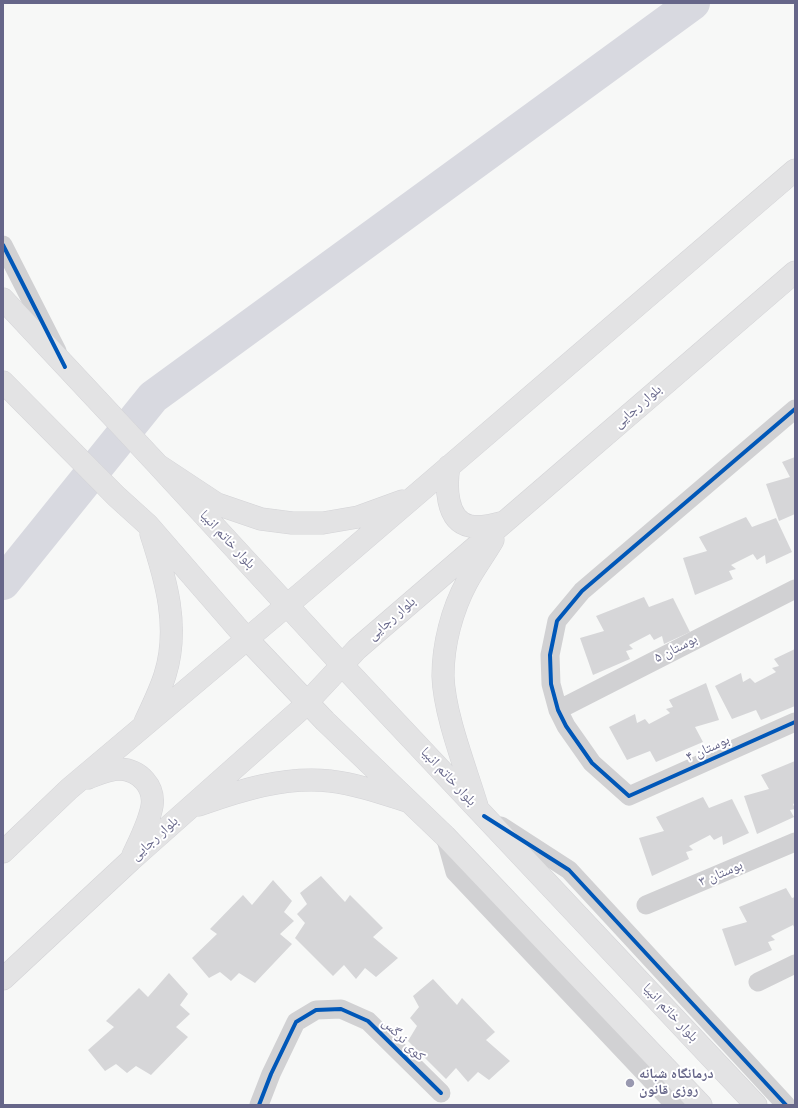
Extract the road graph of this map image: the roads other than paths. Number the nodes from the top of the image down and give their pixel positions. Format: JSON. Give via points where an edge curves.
{"nodes":[{"id":1,"x":795,"y":170,"type":"edge"},
{"id":2,"x":3,"y":246,"type":"edge"},
{"id":3,"x":795,"y":272,"type":"edge"},
{"id":4,"x":3,"y":299,"type":"edge"},
{"id":5,"x":65,"y":367,"type":"junction"},
{"id":6,"x":3,"y":382,"type":"edge"},
{"id":7,"x":3,"y":393,"type":"edge"},
{"id":8,"x":25,"y":405,"type":"junction"},
{"id":9,"x":795,"y":409,"type":"edge"},
{"id":10,"x":158,"y":465,"type":"junction"},
{"id":11,"x":450,"y":466,"type":"junction"},
{"id":12,"x":413,"y":497,"type":"junction"},
{"id":13,"x":504,"y":522,"type":"junction"},
{"id":14,"x":148,"y":526,"type":"junction"},
{"id":15,"x":795,"y":590,"type":"edge"},
{"id":16,"x":288,"y":605,"type":"junction"},
{"id":17,"x":247,"y":639,"type":"junction"},
{"id":18,"x":343,"y":666,"type":"junction"},
{"id":19,"x":308,"y":702,"type":"junction"},
{"id":20,"x":558,"y":710,"type":"junction"},
{"id":21,"x":795,"y":722,"type":"edge"},
{"id":22,"x":142,"y":728,"type":"junction"},
{"id":23,"x":69,"y":789,"type":"junction"},
{"id":24,"x":410,"y":802,"type":"junction"},
{"id":25,"x":189,"y":809,"type":"junction"},
{"id":26,"x":482,"y":813,"type":"junction"},
{"id":27,"x":445,"y":836,"type":"junction"},
{"id":28,"x":795,"y":842,"type":"edge"},
{"id":29,"x":3,"y":852,"type":"edge"},
{"id":30,"x":131,"y":860,"type":"junction"},
{"id":31,"x":646,"y":905,"type":"dead end"},
{"id":32,"x":795,"y":964,"type":"edge"},
{"id":33,"x":3,"y":979,"type":"edge"},
{"id":34,"x":758,"y":982,"type":"dead end"},
{"id":35,"x":441,"y":1093,"type":"dead end"},
{"id":36,"x":259,"y":1105,"type":"edge"},
{"id":37,"x":676,"y":1105,"type":"edge"},
{"id":38,"x":701,"y":1105,"type":"edge"},
{"id":39,"x":756,"y":1105,"type":"edge"},
{"id":40,"x":786,"y":1105,"type":"edge"}],
"edges":[{"from":1,"to":11,"type":"main road"},
{"from":2,"to":5,"type":"street"},
{"from":3,"to":13,"type":"main road","name":"بلوار رجایی"},
{"from":4,"to":5,"type":"main road"},
{"from":5,"to":10,"type":"main road"},
{"from":6,"to":8,"type":"main road"},
{"from":7,"to":8,"type":"street"},
{"from":8,"to":14,"type":"main road"},
{"from":9,"to":20,"type":"street","via":[[582,591],[557,621],[550,655],[551,684]]},
{"from":10,"to":12,"type":"main road","via":[[217,504],[261,519],[300,523],[330,522],[358,517]]},
{"from":10,"to":16,"type":"main road","name":"بلوار خاتم انبیا"},
{"from":11,"to":12,"type":"main road"},
{"from":11,"to":13,"type":"main road","via":[[447,481],[454,514],[469,526],[483,527]]},
{"from":12,"to":16,"type":"main road"},
{"from":13,"to":18,"type":"main road","name":"بلوار رجایی","via":[[357,649]]},
{"from":13,"to":26,"type":"main road","via":[[467,582],[449,628],[443,676],[450,718]]},
{"from":14,"to":17,"type":"main road"},
{"from":14,"to":22,"type":"main road","via":[[167,591],[172,636],[165,675]]},
{"from":15,"to":20,"type":"street","name":"بوستان ۵"},
{"from":16,"to":17,"type":"main road"},
{"from":16,"to":18,"type":"main road","name":"بلوار خاتم انبیا"},
{"from":17,"to":19,"type":"main road"},
{"from":17,"to":22,"type":"main road"},
{"from":18,"to":19,"type":"main road","name":"بلوار رجایی"},
{"from":18,"to":26,"type":"main road","name":"بلوار خاتم انبیا"},
{"from":19,"to":24,"type":"main road"},
{"from":19,"to":25,"type":"main road","name":"بلوار رجایی"},
{"from":20,"to":21,"type":"street","name":"بوستان ۴","via":[[592,764],[629,796]]},
{"from":22,"to":23,"type":"main road"},
{"from":23,"to":29,"type":"main road"},
{"from":23,"to":30,"type":"main road","via":[[88,778],[122,769],[136,773],[146,780],[151,791],[152,805]]},
{"from":24,"to":25,"type":"main road","via":[[358,786],[310,780],[252,788]]},
{"from":24,"to":27,"type":"main road"},
{"from":25,"to":30,"type":"main road","name":"بلوار رجایی"},
{"from":26,"to":39,"type":"main road","name":"بلوار خاتم انبیا"},
{"from":26,"to":40,"type":"street","via":[[569,870]]},
{"from":27,"to":37,"type":"street","via":[[455,872]]},
{"from":27,"to":38,"type":"main road"},
{"from":28,"to":31,"type":"street","name":"بوستان ۳"},
{"from":30,"to":33,"type":"main road","name":"بلوار رجایی"},
{"from":32,"to":34,"type":"street"},
{"from":35,"to":36,"type":"street","name":"کوی نرگس","via":[[368,1021],[341,1009],[316,1010],[296,1022]]}]}
